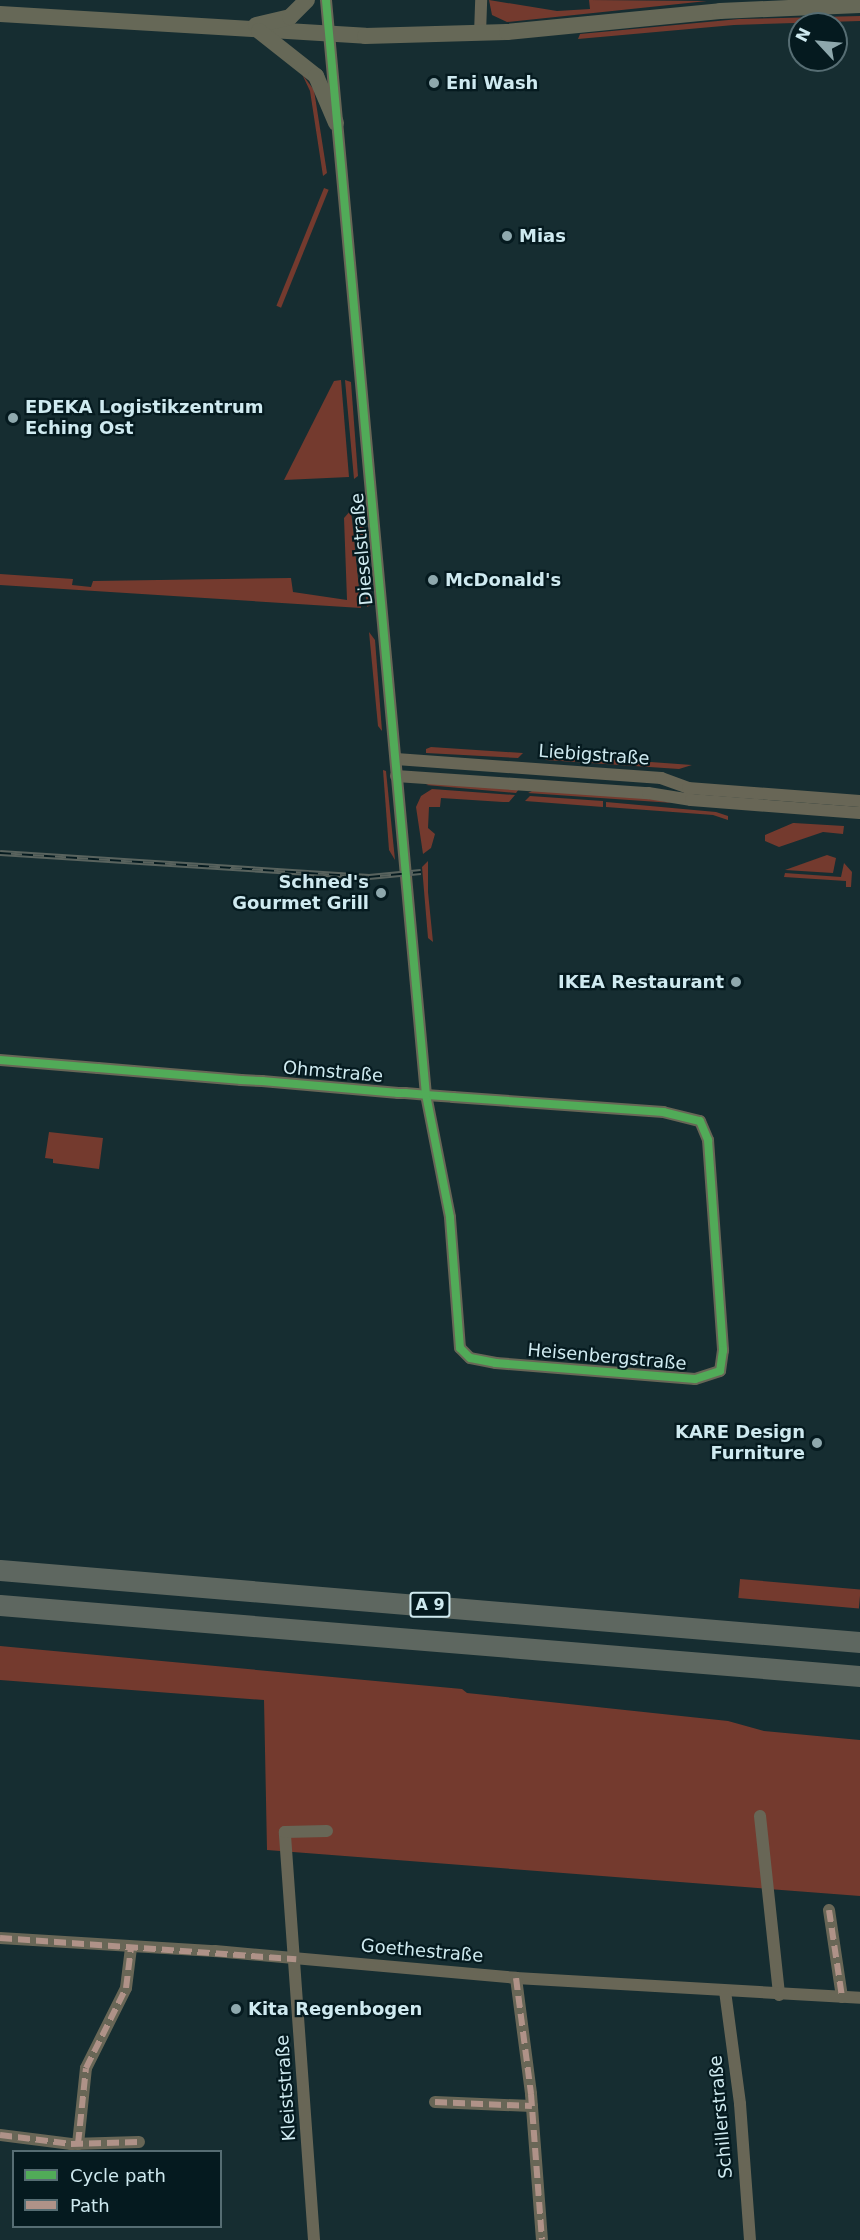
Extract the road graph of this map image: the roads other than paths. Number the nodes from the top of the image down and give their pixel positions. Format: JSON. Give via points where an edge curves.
{"nodes":[{"id":1,"x":307,"y":0,"type":"edge"},
{"id":2,"x":326,"y":0,"type":"edge"},
{"id":3,"x":481,"y":0,"type":"edge"},
{"id":4,"x":718,"y":5,"type":"edge"},
{"id":5,"x":860,"y":5,"type":"edge"},
{"id":6,"x":0,"y":14,"type":"edge"},
{"id":7,"x":237,"y":29,"type":"junction"},
{"id":8,"x":258,"y":30,"type":"junction"},
{"id":9,"x":480,"y":34,"type":"junction"},
{"id":10,"x":328,"y":35,"type":"junction"},
{"id":11,"x":336,"y":123,"type":"junction"},
{"id":12,"x":396,"y":759,"type":"junction"},
{"id":13,"x":396,"y":776,"type":"junction"},
{"id":14,"x":860,"y":801,"type":"edge"},
{"id":15,"x":860,"y":813,"type":"edge"},
{"id":16,"x":0,"y":1060,"type":"edge"},
{"id":17,"x":426,"y":1095,"type":"junction"},
{"id":18,"x":663,"y":1112,"type":"joint"},
{"id":19,"x":0,"y":1570,"type":"edge"},
{"id":20,"x":0,"y":1605,"type":"edge"},
{"id":21,"x":860,"y":1642,"type":"edge"},
{"id":22,"x":860,"y":1676,"type":"edge"},
{"id":23,"x":760,"y":1816,"type":"dead end"},
{"id":24,"x":327,"y":1831,"type":"dead end"},
{"id":25,"x":829,"y":1910,"type":"dead end"},
{"id":26,"x":0,"y":1938,"type":"edge"},
{"id":27,"x":131,"y":1948,"type":"junction"},
{"id":28,"x":296,"y":1959,"type":"junction"},
{"id":29,"x":516,"y":1978,"type":"junction"},
{"id":30,"x":725,"y":1991,"type":"junction"},
{"id":31,"x":778,"y":1995,"type":"junction"},
{"id":32,"x":842,"y":1997,"type":"junction"},
{"id":33,"x":860,"y":1998,"type":"edge"},
{"id":34,"x":435,"y":2102,"type":"dead end"},
{"id":35,"x":532,"y":2106,"type":"junction"},
{"id":36,"x":0,"y":2135,"type":"edge"},
{"id":37,"x":139,"y":2142,"type":"dead end"},
{"id":38,"x":78,"y":2144,"type":"junction"},
{"id":39,"x":314,"y":2240,"type":"edge"},
{"id":40,"x":542,"y":2240,"type":"edge"},
{"id":41,"x":750,"y":2240,"type":"edge"}],
"edges":[{"from":1,"to":7,"type":"main road","via":[[290,17]]},
{"from":2,"to":10,"type":"street","name":"Dieselstraße"},
{"from":3,"to":9,"type":"street"},
{"from":4,"to":5,"type":"main road"},
{"from":4,"to":9,"type":"main road"},
{"from":6,"to":7,"type":"main road"},
{"from":7,"to":8,"type":"main road"},
{"from":8,"to":10,"type":"main road"},
{"from":8,"to":11,"type":"main road","via":[[316,76]]},
{"from":9,"to":10,"type":"main road"},
{"from":10,"to":11,"type":"street","name":"Dieselstraße"},
{"from":11,"to":12,"type":"street","name":"Dieselstraße"},
{"from":12,"to":13,"type":"street","name":"Dieselstraße"},
{"from":12,"to":14,"type":"street","name":"Liebigstraße","via":[[661,778],[688,788]]},
{"from":13,"to":15,"type":"street","name":"Liebigstraße","via":[[648,793]]},
{"from":13,"to":17,"type":"street","name":"Dieselstraße"},
{"from":16,"to":17,"type":"street","name":"Ohmstraße"},
{"from":17,"to":18,"type":"street","name":"Ohmstraße"},
{"from":17,"to":18,"type":"street","name":"Heisenbergstraße","via":[[450,1217],[459,1340],[464,1355],[496,1363],[704,1379],[720,1371],[723,1350],[708,1140],[700,1121]]},
{"from":19,"to":21,"type":"highway","number":"A 9"},
{"from":20,"to":22,"type":"highway","number":"A 9"},
{"from":23,"to":31,"type":"street"},
{"from":24,"to":28,"type":"street","name":"Kleiststraße","via":[[285,1832]]},
{"from":25,"to":32,"type":"street"},
{"from":26,"to":27,"type":"street","name":"Goethestraße"},
{"from":27,"to":28,"type":"street","name":"Goethestraße"},
{"from":27,"to":38,"type":"street","via":[[126,1988],[86,2068]]},
{"from":28,"to":29,"type":"street","name":"Goethestraße"},
{"from":28,"to":39,"type":"street","name":"Kleiststraße"},
{"from":29,"to":30,"type":"street","name":"Goethestraße"},
{"from":29,"to":35,"type":"street"},
{"from":30,"to":31,"type":"street","name":"Goethestraße"},
{"from":30,"to":41,"type":"street","name":"Schillerstraße","via":[[740,2104]]},
{"from":31,"to":32,"type":"street","name":"Goethestraße"},
{"from":32,"to":33,"type":"street","name":"Goethestraße"},
{"from":34,"to":35,"type":"street"},
{"from":35,"to":40,"type":"street"},
{"from":36,"to":38,"type":"street"},
{"from":37,"to":38,"type":"street"}]}
